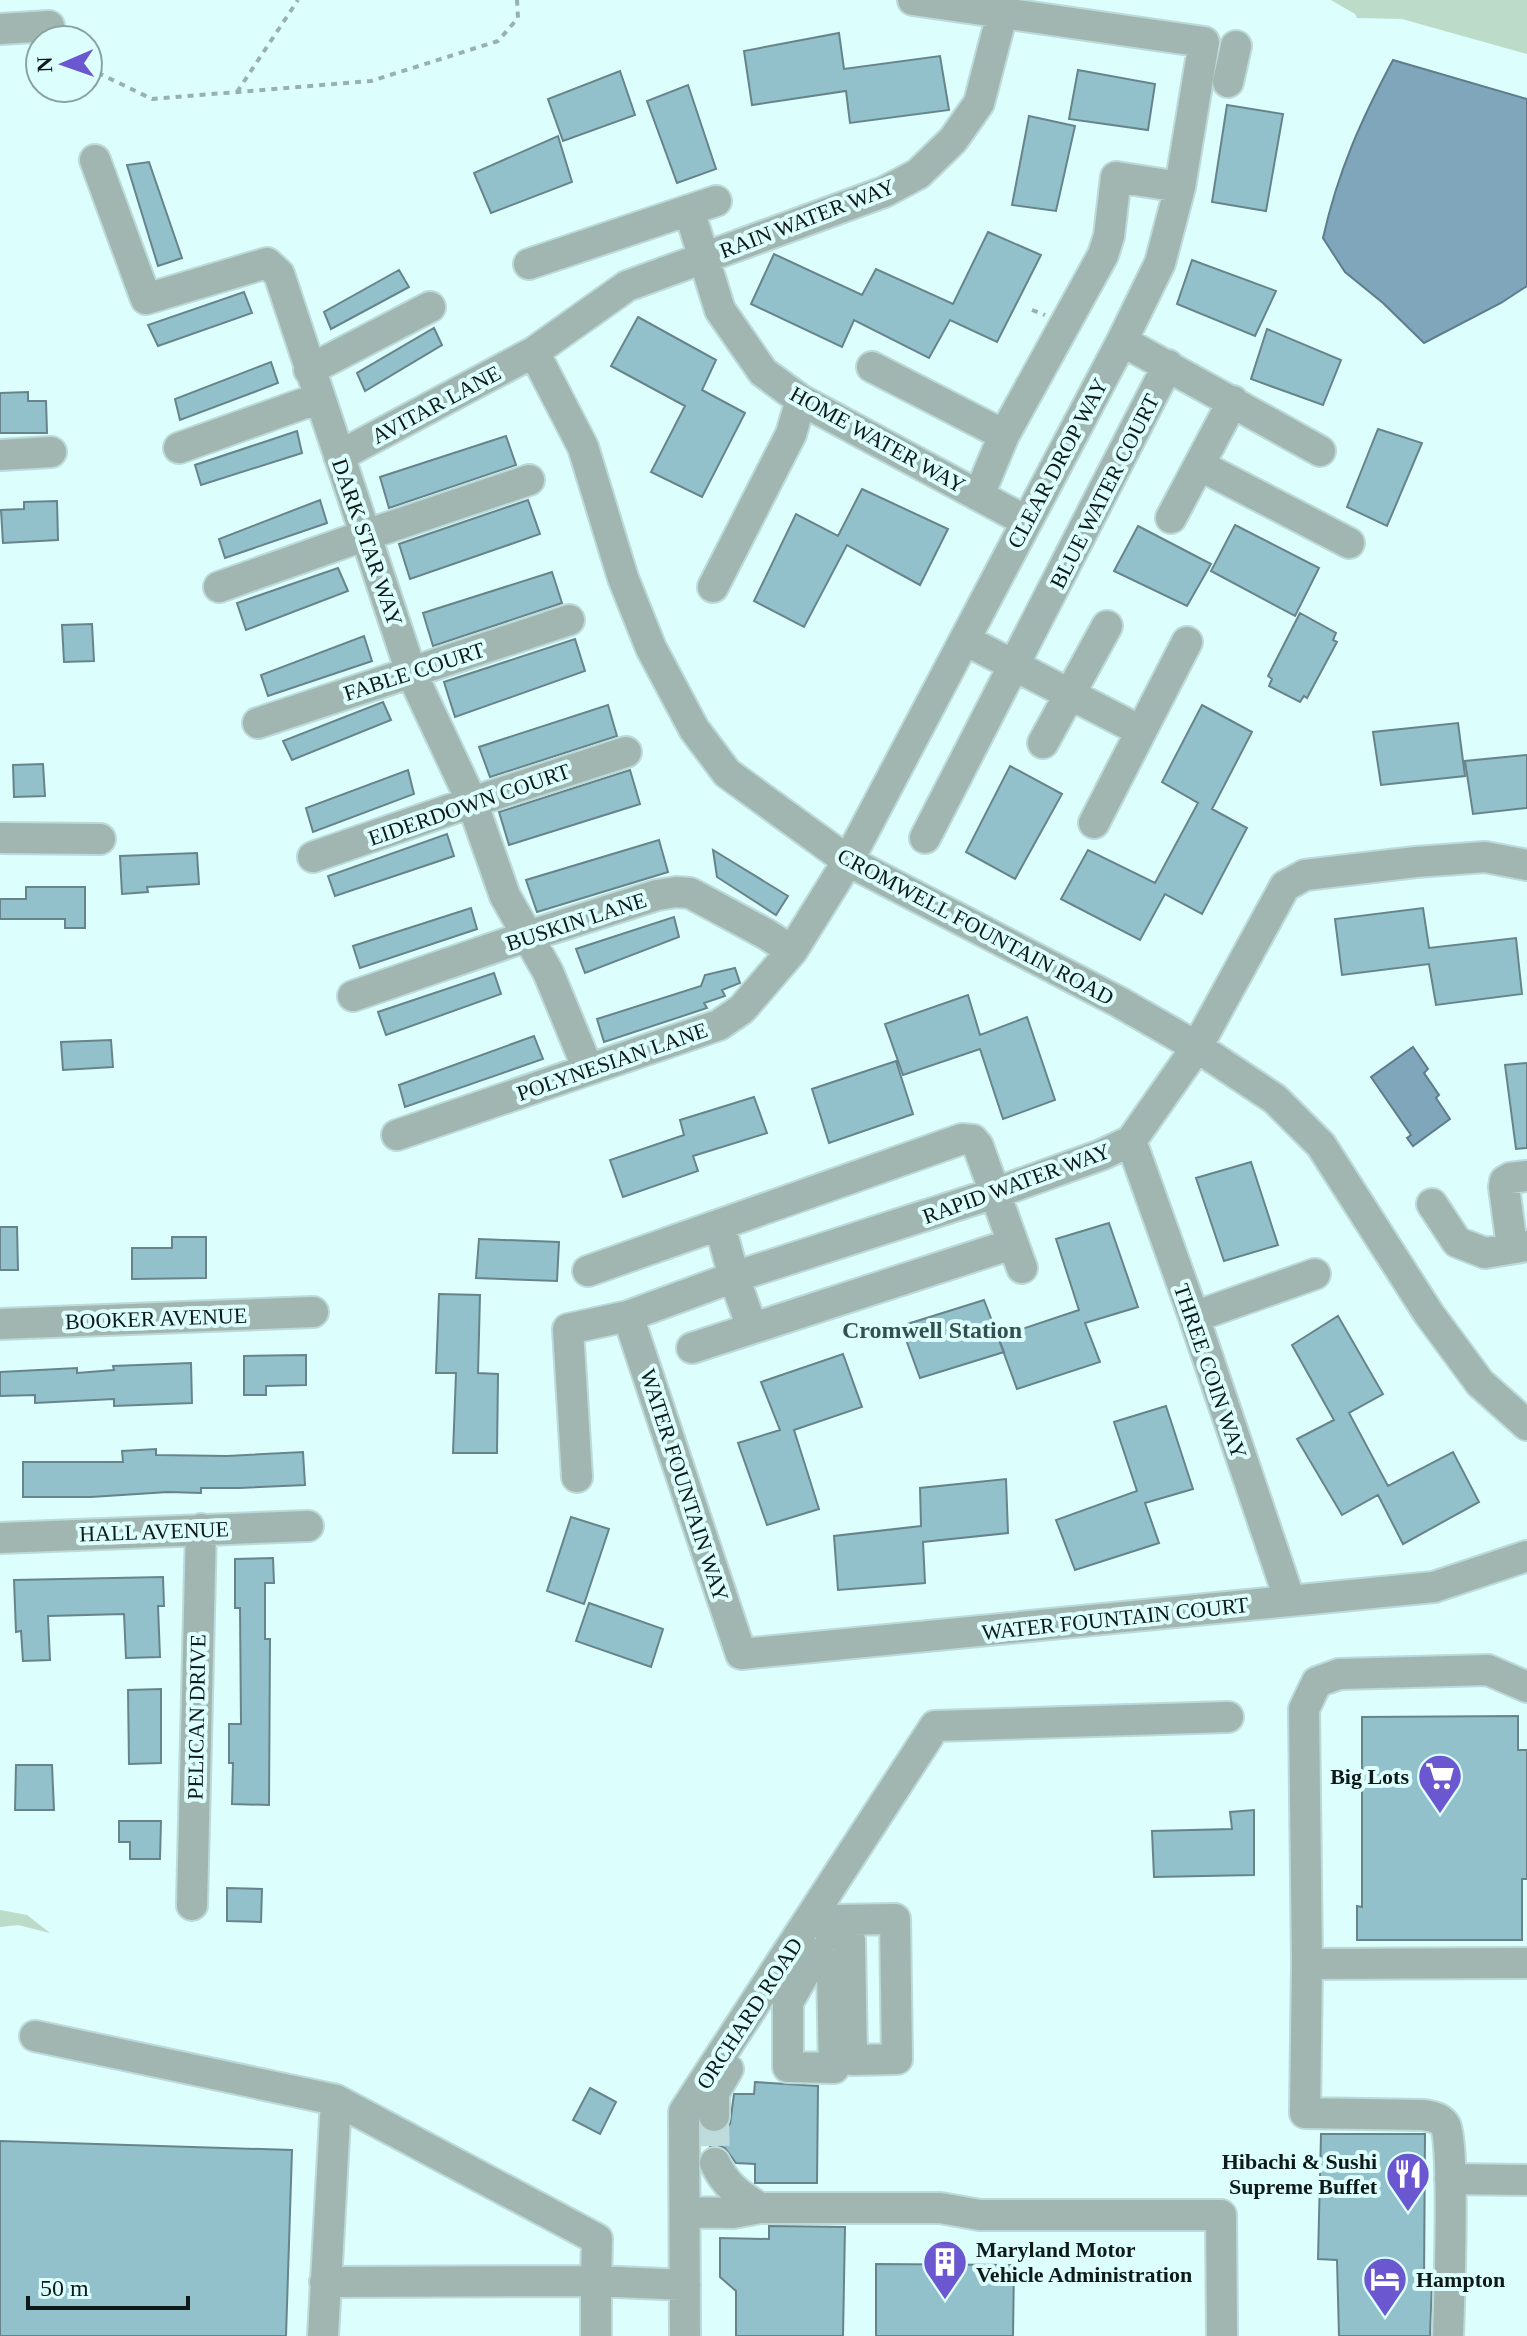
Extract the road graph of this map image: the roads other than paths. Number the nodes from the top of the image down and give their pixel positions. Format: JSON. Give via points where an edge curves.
{"nodes":[{"id":1,"x":913,"y":0,"type":"edge"},
{"id":2,"x":1002,"y":14,"type":"junction"},
{"id":3,"x":24,"y":28,"type":"edge"},
{"id":4,"x":0,"y":29,"type":"edge"},
{"id":5,"x":1236,"y":46,"type":"dead end"},
{"id":6,"x":1228,"y":82,"type":"dead end"},
{"id":7,"x":95,"y":160,"type":"dead end"},
{"id":8,"x":1180,"y":187,"type":"junction"},
{"id":9,"x":703,"y":257,"type":"junction"},
{"id":10,"x":529,"y":264,"type":"dead end"},
{"id":11,"x":430,"y":307,"type":"dead end"},
{"id":12,"x":1122,"y":341,"type":"junction"},
{"id":13,"x":534,"y":352,"type":"junction"},
{"id":14,"x":1168,"y":365,"type":"junction"},
{"id":15,"x":872,"y":367,"type":"dead end"},
{"id":16,"x":309,"y":370,"type":"junction"},
{"id":17,"x":319,"y":398,"type":"junction"},
{"id":18,"x":801,"y":400,"type":"junction"},
{"id":19,"x":1233,"y":401,"type":"junction"},
{"id":20,"x":1004,"y":435,"type":"junction"},
{"id":21,"x":179,"y":448,"type":"dead end"},
{"id":22,"x":1320,"y":451,"type":"dead end"},
{"id":23,"x":51,"y":452,"type":"dead end"},
{"id":24,"x":0,"y":455,"type":"edge"},
{"id":25,"x":339,"y":456,"type":"junction"},
{"id":26,"x":1199,"y":465,"type":"junction"},
{"id":27,"x":529,"y":480,"type":"dead end"},
{"id":28,"x":979,"y":495,"type":"junction"},
{"id":29,"x":1171,"y":518,"type":"dead end"},
{"id":30,"x":1026,"y":521,"type":"junction"},
{"id":31,"x":366,"y":535,"type":"junction"},
{"id":32,"x":1349,"y":543,"type":"dead end"},
{"id":33,"x":219,"y":587,"type":"dead end"},
{"id":34,"x":713,"y":587,"type":"dead end"},
{"id":35,"x":569,"y":620,"type":"dead end"},
{"id":36,"x":1107,"y":626,"type":"dead end"},
{"id":37,"x":965,"y":640,"type":"junction"},
{"id":38,"x":1187,"y":642,"type":"dead end"},
{"id":39,"x":1016,"y":664,"type":"junction"},
{"id":40,"x":411,"y":672,"type":"junction"},
{"id":41,"x":1069,"y":694,"type":"junction"},
{"id":42,"x":258,"y":723,"type":"dead end"},
{"id":43,"x":1141,"y":731,"type":"junction"},
{"id":44,"x":1043,"y":743,"type":"dead end"},
{"id":45,"x":626,"y":752,"type":"dead end"},
{"id":46,"x":472,"y":802,"type":"junction"},
{"id":47,"x":1094,"y":823,"type":"dead end"},
{"id":48,"x":0,"y":838,"type":"edge"},
{"id":49,"x":925,"y":838,"type":"dead end"},
{"id":50,"x":100,"y":839,"type":"dead end"},
{"id":51,"x":313,"y":857,"type":"dead end"},
{"id":52,"x":848,"y":861,"type":"junction"},
{"id":53,"x":1527,"y":865,"type":"edge"},
{"id":54,"x":528,"y":936,"type":"junction"},
{"id":55,"x":792,"y":951,"type":"junction"},
{"id":56,"x":353,"y":996,"type":"dead end"},
{"id":57,"x":1197,"y":1047,"type":"junction"},
{"id":58,"x":588,"y":1069,"type":"junction"},
{"id":59,"x":397,"y":1135,"type":"dead end"},
{"id":60,"x":1131,"y":1141,"type":"junction"},
{"id":61,"x":1527,"y":1176,"type":"edge"},
{"id":62,"x":995,"y":1193,"type":"junction"},
{"id":63,"x":1432,"y":1204,"type":"dead end"},
{"id":64,"x":720,"y":1226,"type":"junction"},
{"id":65,"x":1520,"y":1246,"type":"edge"},
{"id":66,"x":588,"y":1271,"type":"dead end"},
{"id":67,"x":1315,"y":1274,"type":"dead end"},
{"id":68,"x":734,"y":1277,"type":"junction"},
{"id":69,"x":313,"y":1312,"type":"dead end"},
{"id":70,"x":628,"y":1316,"type":"junction"},
{"id":71,"x":1194,"y":1317,"type":"junction"},
{"id":72,"x":0,"y":1324,"type":"edge"},
{"id":73,"x":752,"y":1328,"type":"junction"},
{"id":74,"x":692,"y":1348,"type":"dead end"},
{"id":75,"x":1527,"y":1425,"type":"edge"},
{"id":76,"x":577,"y":1477,"type":"dead end"},
{"id":77,"x":308,"y":1526,"type":"dead end"},
{"id":78,"x":201,"y":1529,"type":"junction"},
{"id":79,"x":1527,"y":1534,"type":"edge"},
{"id":80,"x":0,"y":1538,"type":"edge"},
{"id":81,"x":1527,"y":1556,"type":"edge"},
{"id":82,"x":1486,"y":1570,"type":"junction"},
{"id":83,"x":1290,"y":1601,"type":"junction"},
{"id":84,"x":741,"y":1654,"type":"joint"},
{"id":85,"x":1527,"y":1687,"type":"edge"},
{"id":86,"x":1228,"y":1717,"type":"dead end"},
{"id":87,"x":192,"y":1905,"type":"dead end"},
{"id":88,"x":818,"y":1919,"type":"junction"},
{"id":89,"x":1527,"y":1963,"type":"edge"},
{"id":90,"x":1307,"y":1964,"type":"junction"},
{"id":91,"x":773,"y":1976,"type":"junction"},
{"id":92,"x":35,"y":2036,"type":"dead end"},
{"id":93,"x":336,"y":2100,"type":"junction"},
{"id":94,"x":714,"y":2116,"type":"tunnel mouth"},
{"id":95,"x":715,"y":2163,"type":"tunnel mouth"},
{"id":96,"x":1450,"y":2179,"type":"junction"},
{"id":97,"x":1527,"y":2180,"type":"edge"},
{"id":98,"x":760,"y":2208,"type":"junction"},
{"id":99,"x":685,"y":2212,"type":"junction"},
{"id":100,"x":596,"y":2281,"type":"junction"},
{"id":101,"x":325,"y":2282,"type":"junction"},
{"id":102,"x":685,"y":2285,"type":"junction"},
{"id":103,"x":323,"y":2336,"type":"edge"},
{"id":104,"x":596,"y":2336,"type":"edge"},
{"id":105,"x":685,"y":2336,"type":"edge"},
{"id":106,"x":1222,"y":2336,"type":"edge"},
{"id":107,"x":1448,"y":2336,"type":"edge"}],
"edges":[{"from":1,"to":2,"type":"street"},
{"from":2,"to":8,"type":"street","name":"CLEAR DROP WAY","via":[[1204,42]]},
{"from":2,"to":9,"type":"street","name":"RAIN WATER WAY","via":[[979,103],[953,140],[918,174],[884,192]]},
{"from":3,"to":4,"type":"street"},
{"from":5,"to":6,"type":"street"},
{"from":7,"to":16,"type":"street","name":"DARK STAR WAY","via":[[146,299],[267,263],[279,274]]},
{"from":8,"to":12,"type":"street","name":"CLEAR DROP WAY","via":[[1160,263]]},
{"from":8,"to":20,"type":"street","via":[[1116,177],[1103,255]]},
{"from":9,"to":10,"type":"street","name":"HOME WATER WAY","via":[[702,206]]},
{"from":9,"to":13,"type":"street","name":"RAIN WATER WAY","via":[[627,286]]},
{"from":9,"to":18,"type":"street","name":"HOME WATER WAY","via":[[720,310],[740,342],[763,372]]},
{"from":11,"to":16,"type":"street"},
{"from":12,"to":14,"type":"street"},
{"from":12,"to":30,"type":"street","name":"CLEAR DROP WAY"},
{"from":13,"to":25,"type":"street","name":"AVITAR LANE"},
{"from":13,"to":52,"type":"street","name":"CROMWELL FOUNTAIN ROAD","via":[[583,447],[623,578],[651,648],[694,729],[727,773]]},
{"from":14,"to":19,"type":"street"},
{"from":14,"to":39,"type":"street","name":"BLUE WATER COURT"},
{"from":15,"to":20,"type":"street"},
{"from":16,"to":17,"type":"street","name":"DARK STAR WAY"},
{"from":17,"to":21,"type":"street"},
{"from":17,"to":25,"type":"street","name":"DARK STAR WAY"},
{"from":18,"to":28,"type":"street","name":"HOME WATER WAY"},
{"from":18,"to":34,"type":"street","via":[[791,434]]},
{"from":19,"to":22,"type":"street"},
{"from":19,"to":26,"type":"street"},
{"from":20,"to":28,"type":"street"},
{"from":23,"to":24,"type":"street"},
{"from":25,"to":31,"type":"street","name":"DARK STAR WAY"},
{"from":26,"to":29,"type":"street"},
{"from":26,"to":32,"type":"street"},
{"from":27,"to":31,"type":"street"},
{"from":28,"to":30,"type":"street","name":"HOME WATER WAY"},
{"from":30,"to":37,"type":"street","name":"CLEAR DROP WAY"},
{"from":31,"to":33,"type":"street"},
{"from":31,"to":40,"type":"street","name":"DARK STAR WAY"},
{"from":35,"to":40,"type":"street","name":"FABLE COURT"},
{"from":36,"to":41,"type":"street"},
{"from":37,"to":39,"type":"street"},
{"from":37,"to":52,"type":"street","name":"CLEAR DROP WAY"},
{"from":38,"to":43,"type":"street"},
{"from":39,"to":41,"type":"street"},
{"from":39,"to":49,"type":"street","name":"BLUE WATER COURT"},
{"from":40,"to":42,"type":"street","name":"FABLE COURT"},
{"from":40,"to":46,"type":"street","name":"DARK STAR WAY"},
{"from":41,"to":43,"type":"street"},
{"from":41,"to":44,"type":"street"},
{"from":43,"to":47,"type":"street"},
{"from":45,"to":46,"type":"street","name":"EIDERDOWN COURT"},
{"from":46,"to":51,"type":"street","name":"EIDERDOWN COURT"},
{"from":46,"to":54,"type":"street","name":"DARK STAR WAY","via":[[505,896]]},
{"from":48,"to":50,"type":"street"},
{"from":52,"to":55,"type":"street","name":"POLYNESIAN LANE"},
{"from":52,"to":57,"type":"street","name":"CROMWELL FOUNTAIN ROAD"},
{"from":53,"to":57,"type":"street","name":"RAPID WATER WAY","via":[[1485,857],[1319,873],[1295,880],[1285,886]]},
{"from":54,"to":55,"type":"street","name":"BUSKIN LANE","via":[[676,892],[690,893]]},
{"from":54,"to":56,"type":"street","name":"BUSKIN LANE"},
{"from":54,"to":58,"type":"street","name":"DARK STAR WAY"},
{"from":55,"to":58,"type":"street","name":"POLYNESIAN LANE","via":[[742,1009],[719,1025]]},
{"from":57,"to":60,"type":"street","name":"RAPID WATER WAY"},
{"from":57,"to":75,"type":"street","name":"CROMWELL FOUNTAIN ROAD","via":[[1275,1099],[1321,1145],[1429,1314],[1480,1383]]},
{"from":58,"to":59,"type":"street","name":"POLYNESIAN LANE"},
{"from":60,"to":62,"type":"street","name":"RAPID WATER WAY"},
{"from":60,"to":71,"type":"street","name":"THREE COIN WAY"},
{"from":61,"to":65,"type":"street","via":[[1510,1178],[1504,1187]]},
{"from":62,"to":64,"type":"street","via":[[978,1146],[962,1139]]},
{"from":62,"to":68,"type":"street","name":"RAPID WATER WAY"},
{"from":62,"to":73,"type":"street","via":[[1017,1256]]},
{"from":63,"to":65,"type":"street","via":[[1457,1242],[1485,1253]]},
{"from":64,"to":66,"type":"street"},
{"from":64,"to":68,"type":"street"},
{"from":67,"to":71,"type":"street"},
{"from":68,"to":70,"type":"street","name":"RAPID WATER WAY"},
{"from":68,"to":73,"type":"street"},
{"from":69,"to":72,"type":"street","name":"BOOKER AVENUE"},
{"from":70,"to":76,"type":"street","name":"RAPID WATER WAY","via":[[568,1329]]},
{"from":70,"to":84,"type":"street","name":"WATER FOUNTAIN WAY"},
{"from":71,"to":83,"type":"street","name":"THREE COIN WAY"},
{"from":73,"to":74,"type":"street"},
{"from":77,"to":78,"type":"street","name":"HALL AVENUE"},
{"from":78,"to":80,"type":"street","name":"HALL AVENUE"},
{"from":78,"to":87,"type":"street","name":"PELICAN DRIVE"},
{"from":79,"to":82,"type":"street","name":"WATER FOUNTAIN COURT"},
{"from":81,"to":82,"type":"street","name":"WATER FOUNTAIN COURT"},
{"from":82,"to":83,"type":"street","name":"WATER FOUNTAIN COURT","via":[[1434,1587]]},
{"from":83,"to":84,"type":"street","name":"WATER FOUNTAIN COURT"},
{"from":85,"to":90,"type":"street","via":[[1488,1670],[1339,1674],[1317,1682],[1304,1709]]},
{"from":86,"to":88,"type":"street","name":"ORCHARD ROAD","via":[[935,1726]]},
{"from":88,"to":88,"type":"street","via":[[850,1940],[852,2060],[897,2059],[895,1919]]},
{"from":88,"to":91,"type":"street","name":"ORCHARD ROAD","via":[[804,1949]]},
{"from":89,"to":90,"type":"street"},
{"from":90,"to":96,"type":"street","via":[[1305,2113],[1440,2119],[1448,2127]]},
{"from":91,"to":94,"type":"street","via":[[764,2009],[714,2093]]},
{"from":91,"to":99,"type":"street","name":"ORCHARD ROAD","via":[[684,2112]]},
{"from":92,"to":93,"type":"street"},
{"from":93,"to":100,"type":"street","via":[[597,2239]]},
{"from":93,"to":101,"type":"street"},
{"from":95,"to":98,"type":"street","via":[[738,2195]]},
{"from":96,"to":97,"type":"street"},
{"from":96,"to":107,"type":"street"},
{"from":98,"to":99,"type":"street"},
{"from":98,"to":106,"type":"street","via":[[1221,2215]]},
{"from":99,"to":102,"type":"street","name":"ORCHARD ROAD"},
{"from":100,"to":101,"type":"street"},
{"from":100,"to":102,"type":"street"},
{"from":100,"to":104,"type":"street"},
{"from":101,"to":103,"type":"street"},
{"from":102,"to":105,"type":"street","name":"ORCHARD ROAD"}]}
